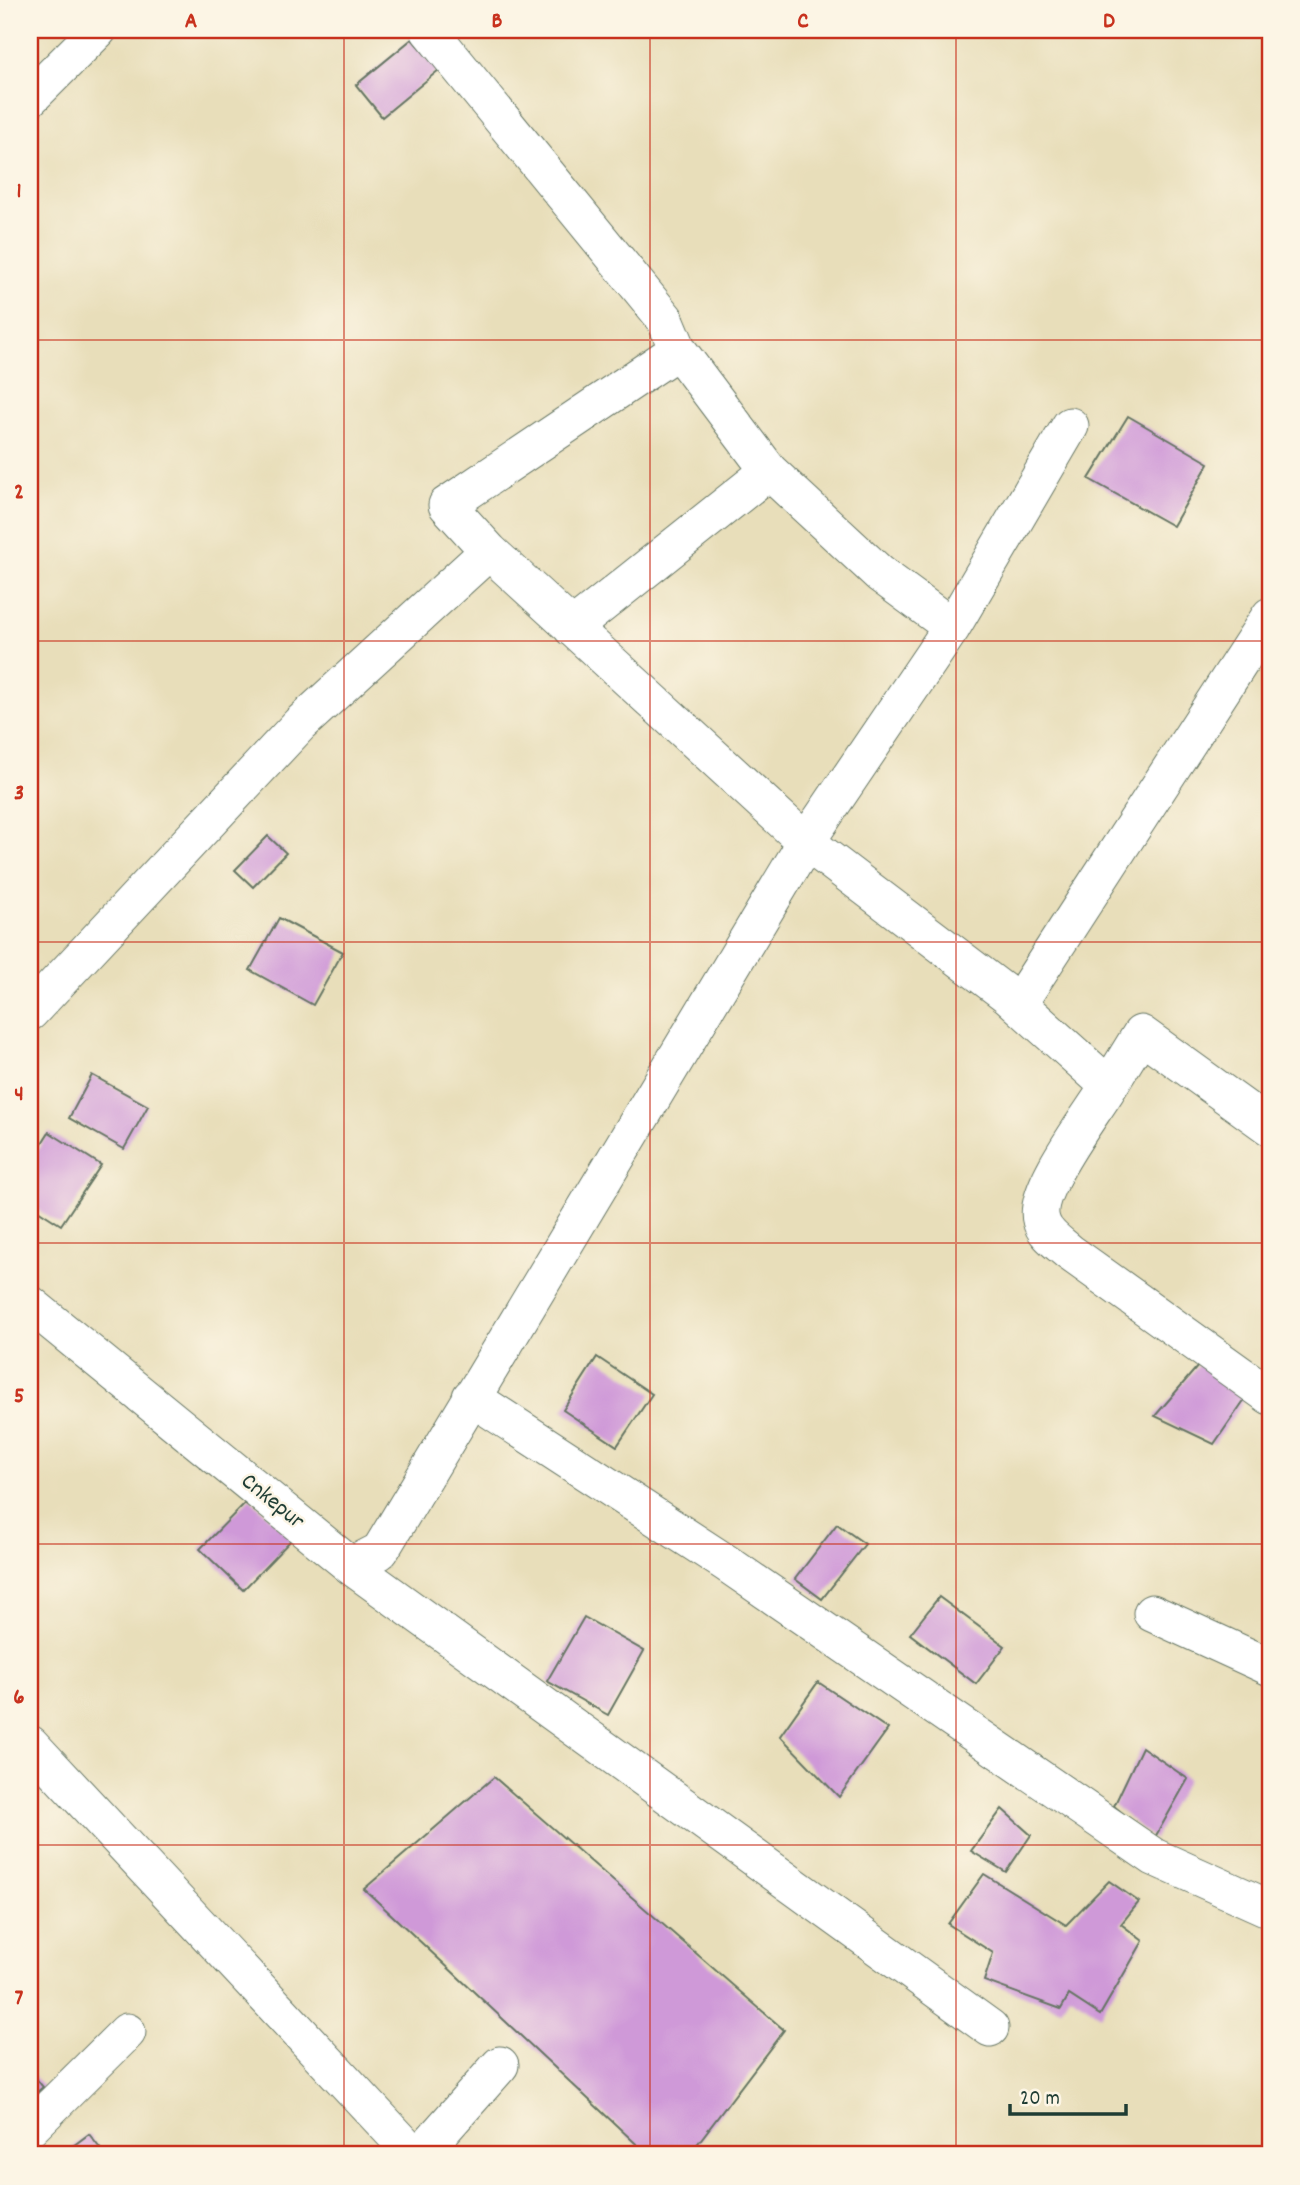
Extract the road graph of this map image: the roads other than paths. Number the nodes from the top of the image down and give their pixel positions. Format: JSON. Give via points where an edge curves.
{"nodes":[{"id":1,"x":98,"y":30,"type":"edge"},
{"id":2,"x":429,"y":30,"type":"edge"},
{"id":3,"x":30,"y":98,"type":"edge"},
{"id":4,"x":678,"y":350,"type":"junction"},
{"id":5,"x":1070,"y":426,"type":"dead end"},
{"id":6,"x":769,"y":471,"type":"junction"},
{"id":7,"x":489,"y":551,"type":"junction"},
{"id":8,"x":1270,"y":616,"type":"edge"},
{"id":9,"x":951,"y":627,"type":"junction"},
{"id":10,"x":572,"y":628,"type":"junction"},
{"id":11,"x":806,"y":842,"type":"junction"},
{"id":12,"x":1018,"y":1004,"type":"junction"},
{"id":13,"x":30,"y":1012,"type":"edge"},
{"id":14,"x":1109,"y":1086,"type":"junction"},
{"id":15,"x":1270,"y":1127,"type":"edge"},
{"id":16,"x":30,"y":1304,"type":"edge"},
{"id":17,"x":1270,"y":1396,"type":"edge"},
{"id":18,"x":471,"y":1397,"type":"junction"},
{"id":19,"x":351,"y":1566,"type":"junction"},
{"id":20,"x":1152,"y":1613,"type":"dead end"},
{"id":21,"x":1270,"y":1667,"type":"edge"},
{"id":22,"x":30,"y":1744,"type":"edge"},
{"id":23,"x":1270,"y":1909,"type":"edge"},
{"id":24,"x":990,"y":2028,"type":"dead end"},
{"id":25,"x":127,"y":2032,"type":"dead end"},
{"id":26,"x":500,"y":2065,"type":"dead end"},
{"id":27,"x":30,"y":2128,"type":"edge"},
{"id":28,"x":414,"y":2155,"type":"edge"},
{"id":29,"x":420,"y":2155,"type":"edge"}],
"edges":[{"from":1,"to":3,"type":"street"},
{"from":2,"to":4,"type":"street","via":[[665,319]]},
{"from":4,"to":6,"type":"street"},
{"from":4,"to":7,"type":"street","via":[[447,505]]},
{"from":5,"to":9,"type":"street"},
{"from":6,"to":9,"type":"street","via":[[880,574]]},
{"from":6,"to":10,"type":"street"},
{"from":7,"to":10,"type":"street"},
{"from":7,"to":13,"type":"street","via":[[300,724]]},
{"from":8,"to":12,"type":"street"},
{"from":9,"to":11,"type":"street"},
{"from":10,"to":11,"type":"street"},
{"from":11,"to":12,"type":"street"},
{"from":11,"to":18,"type":"street"},
{"from":12,"to":14,"type":"street"},
{"from":14,"to":15,"type":"street","via":[[1141,1034]]},
{"from":14,"to":17,"type":"street","via":[[1045,1188],[1041,1220],[1050,1236],[1069,1252]]},
{"from":16,"to":19,"type":"street","name":"Cnkepur"},
{"from":18,"to":19,"type":"street","via":[[380,1550]]},
{"from":18,"to":23,"type":"street","via":[[726,1563],[1154,1857]]},
{"from":19,"to":24,"type":"street","name":"Cnkepur"},
{"from":20,"to":21,"type":"street"},
{"from":22,"to":28,"type":"street"},
{"from":25,"to":27,"type":"street"},
{"from":26,"to":29,"type":"street"}]}
